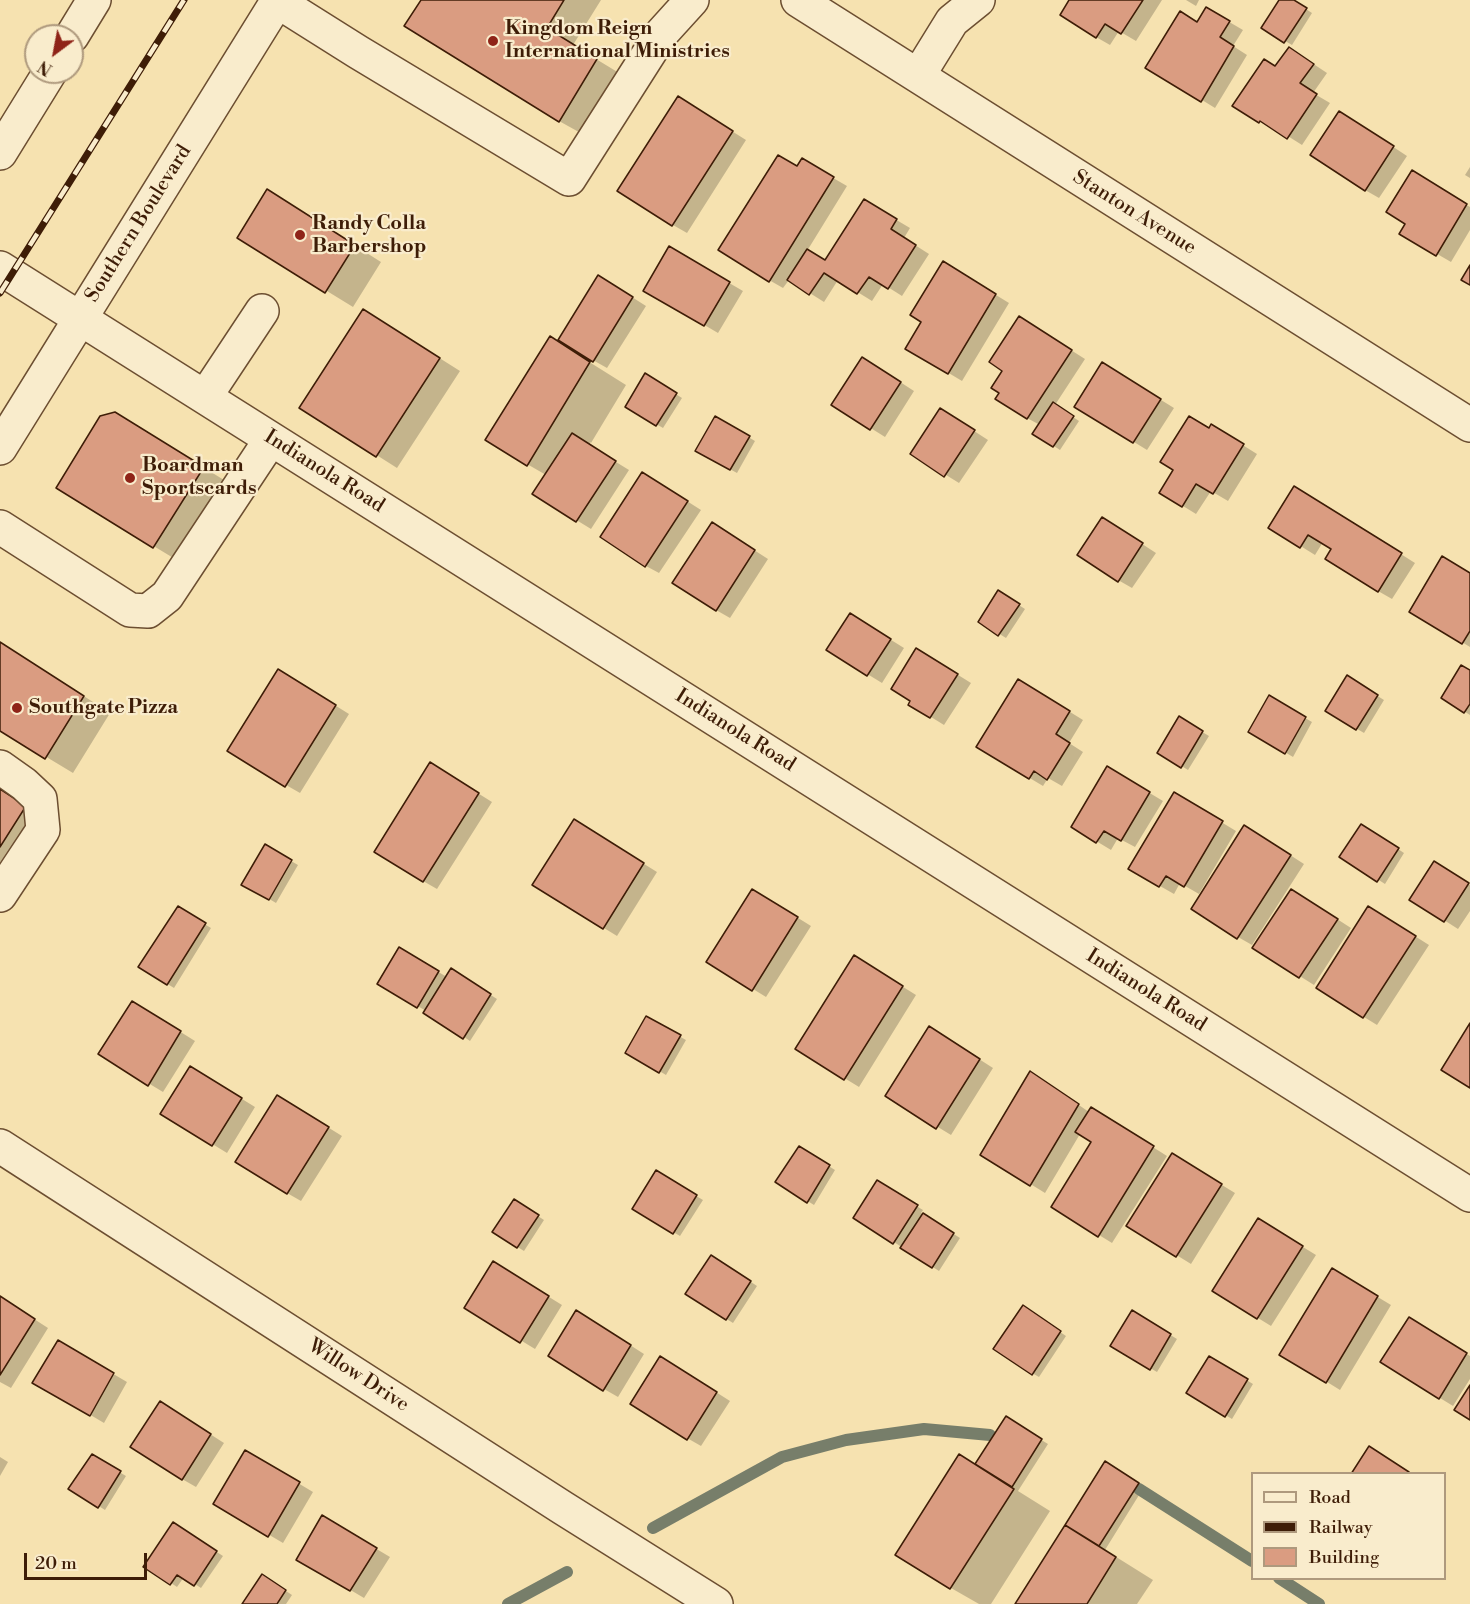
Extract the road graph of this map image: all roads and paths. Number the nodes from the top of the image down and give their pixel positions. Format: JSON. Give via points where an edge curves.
{"nodes":[{"id":1,"x":94,"y":0,"type":"edge"},
{"id":2,"x":692,"y":0,"type":"edge"},
{"id":3,"x":798,"y":0,"type":"edge"},
{"id":4,"x":977,"y":0,"type":"edge"},
{"id":5,"x":278,"y":1,"type":"edge"},
{"id":6,"x":79,"y":24,"type":"edge"},
{"id":7,"x":918,"y":76,"type":"junction"},
{"id":8,"x":43,"y":84,"type":"edge"},
{"id":9,"x":0,"y":153,"type":"edge"},
{"id":10,"x":0,"y":268,"type":"edge"},
{"id":11,"x":262,"y":311,"type":"dead end"},
{"id":12,"x":80,"y":318,"type":"junction"},
{"id":13,"x":205,"y":397,"type":"junction"},
{"id":14,"x":1470,"y":425,"type":"edge"},
{"id":15,"x":271,"y":438,"type":"junction"},
{"id":16,"x":0,"y":448,"type":"edge"},
{"id":17,"x":0,"y":526,"type":"edge"},
{"id":18,"x":0,"y":767,"type":"edge"},
{"id":19,"x":0,"y":895,"type":"edge"},
{"id":20,"x":0,"y":1146,"type":"edge"},
{"id":21,"x":1470,"y":1195,"type":"edge"},
{"id":22,"x":716,"y":1604,"type":"edge"}],
"edges":[{"from":1,"to":6,"type":"street"},
{"from":2,"to":5,"type":"street","via":[[662,33],[569,179]]},
{"from":3,"to":7,"type":"street","name":"Stanton Avenue"},
{"from":4,"to":7,"type":"street","via":[[952,21]]},
{"from":5,"to":12,"type":"street","name":"Southern Boulevard"},
{"from":7,"to":14,"type":"street","name":"Stanton Avenue"},
{"from":8,"to":9,"type":"street"},
{"from":10,"to":12,"type":"street","name":"Indianola Road"},
{"from":11,"to":13,"type":"street"},
{"from":12,"to":13,"type":"street","name":"Indianola Road"},
{"from":12,"to":16,"type":"street","name":"Southern Boulevard"},
{"from":13,"to":15,"type":"street","name":"Indianola Road"},
{"from":15,"to":17,"type":"street","via":[[167,596],[148,611],[130,610]]},
{"from":15,"to":21,"type":"street","name":"Indianola Road"},
{"from":18,"to":19,"type":"street","via":[[40,800],[43,830]]},
{"from":20,"to":22,"type":"street","name":"Willow Drive"}]}
